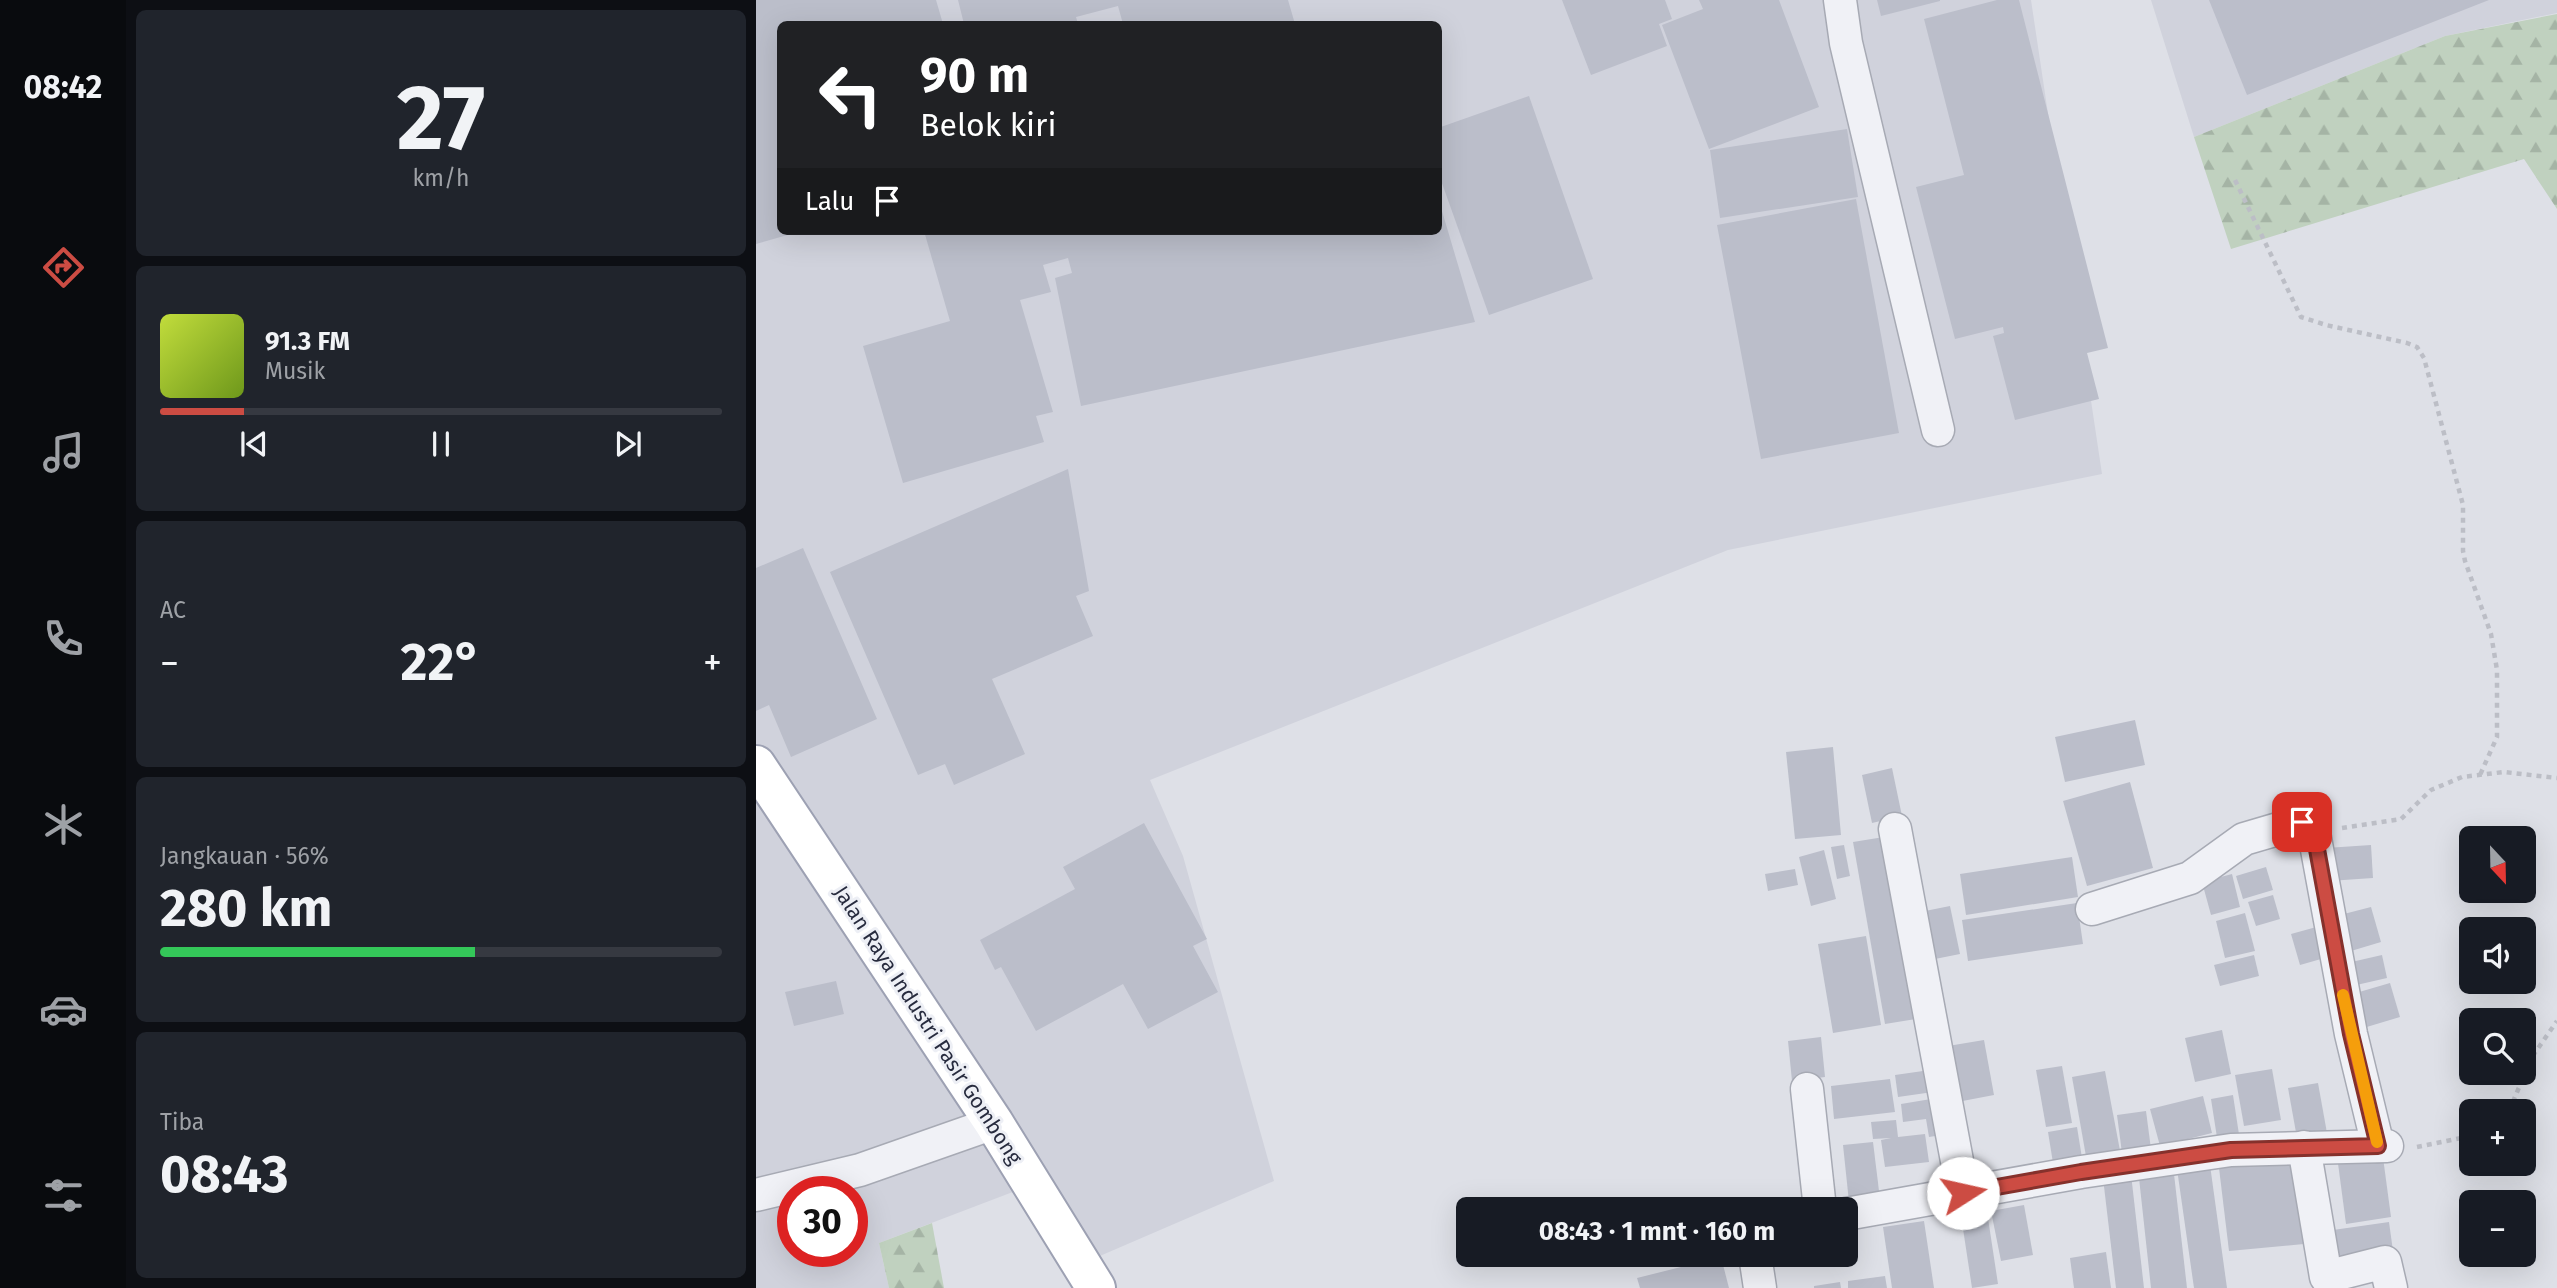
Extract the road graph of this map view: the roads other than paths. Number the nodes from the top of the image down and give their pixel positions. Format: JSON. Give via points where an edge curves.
{"nodes":[{"id":1,"x":1817,"y":0,"type":"edge"},
{"id":2,"x":1840,"y":0,"type":"edge"},
{"id":3,"x":1846,"y":43,"type":"junction"},
{"id":4,"x":1938,"y":430,"type":"dead end"},
{"id":5,"x":756,"y":765,"type":"edge"},
{"id":6,"x":1895,"y":830,"type":"dead end"},
{"id":7,"x":2092,"y":909,"type":"dead end"},
{"id":8,"x":1807,"y":1089,"type":"dead end"},
{"id":9,"x":994,"y":1123,"type":"junction"},
{"id":10,"x":2304,"y":1147,"type":"junction"},
{"id":11,"x":1963,"y":1193,"type":"junction"},
{"id":12,"x":756,"y":1195,"type":"edge"},
{"id":13,"x":1819,"y":1197,"type":"edge"},
{"id":14,"x":1858,"y":1212,"type":"edge"},
{"id":15,"x":1757,"y":1267,"type":"edge"},
{"id":16,"x":2328,"y":1282,"type":"edge"},
{"id":17,"x":1096,"y":1288,"type":"edge"},
{"id":18,"x":1760,"y":1288,"type":"edge"},
{"id":19,"x":2391,"y":1288,"type":"edge"}],
"edges":[{"from":1,"to":3,"type":"street"},
{"from":2,"to":3,"type":"street"},
{"from":3,"to":4,"type":"street"},
{"from":5,"to":9,"type":"main road","name":"Jalan Raya Industri Pasir Gombong"},
{"from":6,"to":11,"type":"street"},
{"from":7,"to":10,"type":"street","via":[[2190,878],[2244,839],[2302,822],[2314,833],[2351,1034],[2382,1146]]},
{"from":8,"to":13,"type":"street"},
{"from":9,"to":12,"type":"street","via":[[860,1170]]},
{"from":9,"to":17,"type":"main road","name":"Jalan Raya Industri Pasir Gombong"},
{"from":10,"to":11,"type":"street","via":[[2231,1150]]},
{"from":10,"to":16,"type":"street"},
{"from":11,"to":14,"type":"street"},
{"from":15,"to":18,"type":"street"},
{"from":16,"to":19,"type":"street","via":[[2385,1262]]}]}
